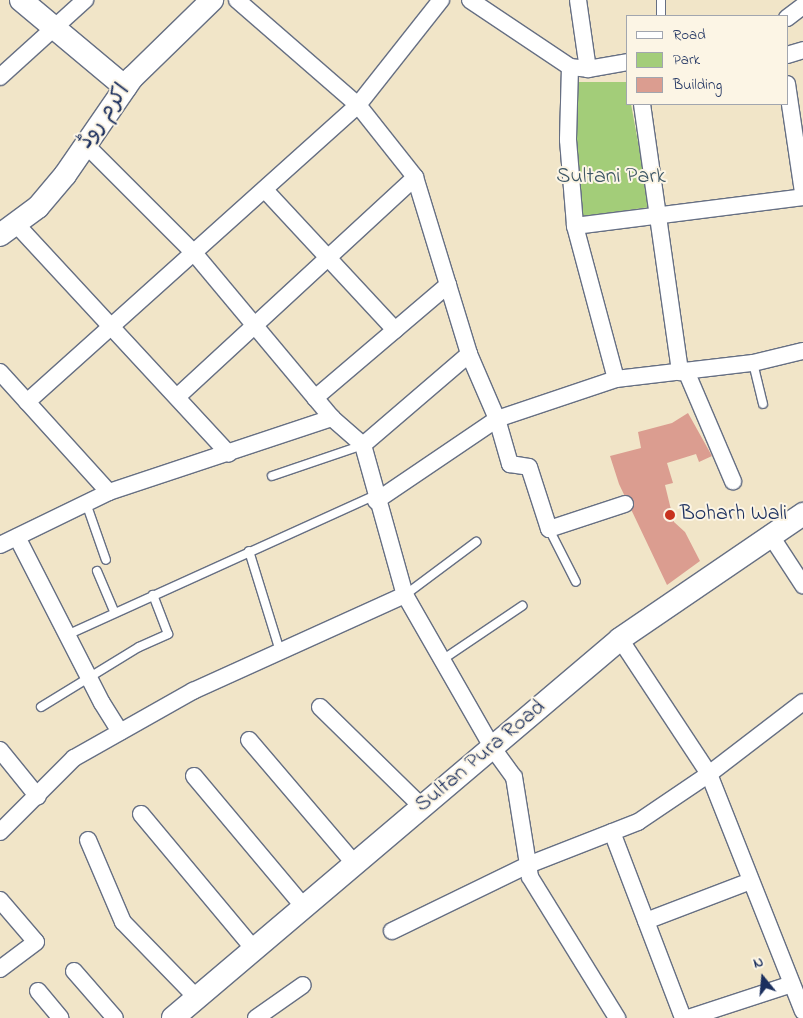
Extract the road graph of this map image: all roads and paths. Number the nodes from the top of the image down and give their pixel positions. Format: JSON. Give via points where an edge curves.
{"nodes":[{"id":1,"x":21,"y":0,"type":"edge"},
{"id":2,"x":85,"y":0,"type":"edge"},
{"id":3,"x":212,"y":0,"type":"edge"},
{"id":4,"x":237,"y":0,"type":"edge"},
{"id":5,"x":442,"y":0,"type":"edge"},
{"id":6,"x":470,"y":0,"type":"edge"},
{"id":7,"x":578,"y":0,"type":"edge"},
{"id":8,"x":661,"y":0,"type":"edge"},
{"id":9,"x":803,"y":6,"type":"edge"},
{"id":10,"x":661,"y":15,"type":"edge"},
{"id":11,"x":788,"y":17,"type":"edge"},
{"id":12,"x":54,"y":31,"type":"junction"},
{"id":13,"x":803,"y":50,"type":"edge"},
{"id":14,"x":788,"y":55,"type":"edge"},
{"id":15,"x":626,"y":62,"type":"edge"},
{"id":16,"x":570,"y":67,"type":"junction"},
{"id":17,"x":588,"y":69,"type":"junction"},
{"id":18,"x":0,"y":77,"type":"edge"},
{"id":19,"x":126,"y":87,"type":"junction"},
{"id":20,"x":788,"y":88,"type":"edge"},
{"id":21,"x":358,"y":104,"type":"junction"},
{"id":22,"x":642,"y":105,"type":"edge"},
{"id":23,"x":799,"y":134,"type":"edge"},
{"id":24,"x":86,"y":145,"type":"junction"},
{"id":25,"x":415,"y":178,"type":"junction"},
{"id":26,"x":264,"y":190,"type":"junction"},
{"id":27,"x":803,"y":192,"type":"edge"},
{"id":28,"x":803,"y":196,"type":"edge"},
{"id":29,"x":660,"y":213,"type":"junction"},
{"id":30,"x":575,"y":226,"type":"junction"},
{"id":31,"x":8,"y":229,"type":"edge"},
{"id":32,"x":195,"y":254,"type":"junction"},
{"id":33,"x":328,"y":258,"type":"junction"},
{"id":34,"x":448,"y":285,"type":"junction"},
{"id":35,"x":112,"y":326,"type":"junction"},
{"id":36,"x":254,"y":326,"type":"junction"},
{"id":37,"x":395,"y":330,"type":"junction"},
{"id":38,"x":803,"y":351,"type":"edge"},
{"id":39,"x":469,"y":354,"type":"junction"},
{"id":40,"x":752,"y":363,"type":"junction"},
{"id":41,"x":0,"y":372,"type":"edge"},
{"id":42,"x":683,"y":372,"type":"junction"},
{"id":43,"x":616,"y":379,"type":"junction"},
{"id":44,"x":177,"y":397,"type":"junction"},
{"id":45,"x":315,"y":398,"type":"junction"},
{"id":46,"x":28,"y":402,"type":"junction"},
{"id":47,"x":763,"y":404,"type":"dead end"},
{"id":48,"x":332,"y":418,"type":"junction"},
{"id":49,"x":497,"y":419,"type":"junction"},
{"id":50,"x":363,"y":445,"type":"junction"},
{"id":51,"x":229,"y":454,"type":"junction"},
{"id":52,"x":272,"y":476,"type":"dead end"},
{"id":53,"x":733,"y":481,"type":"dead end"},
{"id":54,"x":109,"y":492,"type":"junction"},
{"id":55,"x":376,"y":498,"type":"junction"},
{"id":56,"x":86,"y":503,"type":"junction"},
{"id":57,"x":625,"y":504,"type":"dead end"},
{"id":58,"x":803,"y":514,"type":"edge"},
{"id":59,"x":549,"y":529,"type":"junction"},
{"id":60,"x":771,"y":536,"type":"junction"},
{"id":61,"x":17,"y":537,"type":"junction"},
{"id":62,"x":476,"y":542,"type":"dead end"},
{"id":63,"x":0,"y":546,"type":"edge"},
{"id":64,"x":248,"y":551,"type":"junction"},
{"id":65,"x":106,"y":560,"type":"dead end"},
{"id":66,"x":98,"y":571,"type":"dead end"},
{"id":67,"x":576,"y":582,"type":"dead end"},
{"id":68,"x":803,"y":586,"type":"edge"},
{"id":69,"x":153,"y":595,"type":"junction"},
{"id":70,"x":405,"y":595,"type":"junction"},
{"id":71,"x":522,"y":606,"type":"dead end"},
{"id":72,"x":114,"y":611,"type":"junction"},
{"id":73,"x":67,"y":634,"type":"junction"},
{"id":74,"x":620,"y":638,"type":"junction"},
{"id":75,"x":281,"y":653,"type":"junction"},
{"id":76,"x":442,"y":660,"type":"junction"},
{"id":77,"x":89,"y":678,"type":"junction"},
{"id":78,"x":803,"y":702,"type":"edge"},
{"id":79,"x":41,"y":707,"type":"dead end"},
{"id":80,"x":320,"y":707,"type":"dead end"},
{"id":81,"x":120,"y":732,"type":"junction"},
{"id":82,"x":248,"y":740,"type":"dead end"},
{"id":83,"x":492,"y":747,"type":"junction"},
{"id":84,"x":0,"y":750,"type":"edge"},
{"id":85,"x":708,"y":774,"type":"junction"},
{"id":86,"x":194,"y":776,"type":"dead end"},
{"id":87,"x":38,"y":797,"type":"junction"},
{"id":88,"x":422,"y":807,"type":"junction"},
{"id":89,"x":140,"y":814,"type":"dead end"},
{"id":90,"x":0,"y":832,"type":"edge"},
{"id":91,"x":612,"y":832,"type":"junction"},
{"id":92,"x":88,"y":840,"type":"dead end"},
{"id":93,"x":355,"y":864,"type":"junction"},
{"id":94,"x":528,"y":865,"type":"junction"},
{"id":95,"x":751,"y":881,"type":"junction"},
{"id":96,"x":0,"y":900,"type":"edge"},
{"id":97,"x":304,"y":907,"type":"junction"},
{"id":98,"x":646,"y":921,"type":"junction"},
{"id":99,"x":392,"y":932,"type":"dead end"},
{"id":100,"x":254,"y":949,"type":"junction"},
{"id":101,"x":0,"y":969,"type":"edge"},
{"id":102,"x":74,"y":971,"type":"dead end"},
{"id":103,"x":792,"y":984,"type":"junction"},
{"id":104,"x":302,"y":985,"type":"dead end"},
{"id":105,"x":38,"y":991,"type":"dead end"},
{"id":106,"x":196,"y":998,"type":"junction"},
{"id":107,"x":803,"y":1011,"type":"edge"},
{"id":108,"x":258,"y":1017,"type":"edge"},
{"id":109,"x":61,"y":1018,"type":"edge"},
{"id":110,"x":115,"y":1018,"type":"edge"},
{"id":111,"x":173,"y":1018,"type":"edge"},
{"id":112,"x":617,"y":1018,"type":"edge"},
{"id":113,"x":682,"y":1018,"type":"edge"},
{"id":114,"x":688,"y":1018,"type":"edge"}],
"edges":[{"from":1,"to":12,"type":"main road"},
{"from":2,"to":12,"type":"street"},
{"from":3,"to":19,"type":"main road","name":"اکرم روڈ"},
{"from":4,"to":21,"type":"street"},
{"from":5,"to":21,"type":"street"},
{"from":6,"to":16,"type":"street"},
{"from":7,"to":17,"type":"street"},
{"from":8,"to":10,"type":"lane"},
{"from":9,"to":11,"type":"street"},
{"from":12,"to":18,"type":"street"},
{"from":12,"to":19,"type":"main road"},
{"from":13,"to":14,"type":"street"},
{"from":15,"to":17,"type":"street"},
{"from":16,"to":17,"type":"street"},
{"from":16,"to":30,"type":"street","via":[[568,140]]},
{"from":19,"to":24,"type":"main road","name":"اکرم روڈ"},
{"from":20,"to":23,"type":"street"},
{"from":21,"to":25,"type":"street"},
{"from":21,"to":26,"type":"street"},
{"from":22,"to":29,"type":"street"},
{"from":23,"to":27,"type":"street"},
{"from":24,"to":31,"type":"main road","name":"اکرم روڈ","via":[[38,207]]},
{"from":24,"to":32,"type":"street"},
{"from":25,"to":33,"type":"street"},
{"from":25,"to":34,"type":"street"},
{"from":26,"to":32,"type":"street"},
{"from":26,"to":33,"type":"street"},
{"from":28,"to":29,"type":"street"},
{"from":29,"to":30,"type":"street"},
{"from":29,"to":42,"type":"street"},
{"from":30,"to":43,"type":"street"},
{"from":31,"to":35,"type":"street"},
{"from":32,"to":35,"type":"street"},
{"from":32,"to":36,"type":"street"},
{"from":33,"to":36,"type":"street"},
{"from":33,"to":37,"type":"street"},
{"from":34,"to":37,"type":"street"},
{"from":34,"to":39,"type":"street"},
{"from":35,"to":44,"type":"street"},
{"from":35,"to":46,"type":"street"},
{"from":36,"to":44,"type":"street"},
{"from":36,"to":45,"type":"street"},
{"from":37,"to":45,"type":"street"},
{"from":38,"to":40,"type":"street"},
{"from":39,"to":49,"type":"street"},
{"from":39,"to":50,"type":"street"},
{"from":40,"to":42,"type":"street"},
{"from":40,"to":47,"type":"lane"},
{"from":41,"to":46,"type":"street"},
{"from":42,"to":43,"type":"street"},
{"from":42,"to":53,"type":"street"},
{"from":43,"to":49,"type":"street"},
{"from":44,"to":51,"type":"street"},
{"from":45,"to":48,"type":"street"},
{"from":46,"to":54,"type":"street"},
{"from":48,"to":50,"type":"street"},
{"from":48,"to":51,"type":"street"},
{"from":49,"to":55,"type":"street"},
{"from":49,"to":59,"type":"street","via":[[510,464],[529,468]]},
{"from":50,"to":52,"type":"lane"},
{"from":50,"to":55,"type":"street"},
{"from":51,"to":54,"type":"street"},
{"from":54,"to":56,"type":"street"},
{"from":55,"to":64,"type":"lane"},
{"from":55,"to":70,"type":"street"},
{"from":56,"to":61,"type":"street"},
{"from":56,"to":65,"type":"lane"},
{"from":57,"to":59,"type":"street"},
{"from":58,"to":60,"type":"main road","name":"Sultan Pura Road"},
{"from":59,"to":67,"type":"lane"},
{"from":60,"to":68,"type":"street"},
{"from":60,"to":74,"type":"main road","name":"Sultan Pura Road"},
{"from":61,"to":63,"type":"street"},
{"from":61,"to":73,"type":"street"},
{"from":62,"to":70,"type":"lane"},
{"from":64,"to":69,"type":"lane"},
{"from":64,"to":75,"type":"lane"},
{"from":66,"to":72,"type":"lane"},
{"from":69,"to":72,"type":"lane"},
{"from":69,"to":77,"type":"lane","via":[[168,634]]},
{"from":70,"to":75,"type":"street"},
{"from":70,"to":76,"type":"street"},
{"from":71,"to":76,"type":"lane"},
{"from":72,"to":73,"type":"lane"},
{"from":73,"to":77,"type":"street"},
{"from":74,"to":83,"type":"main road","name":"Sultan Pura Road"},
{"from":74,"to":85,"type":"street"},
{"from":75,"to":81,"type":"street","via":[[193,692]]},
{"from":76,"to":83,"type":"street"},
{"from":77,"to":79,"type":"lane"},
{"from":77,"to":81,"type":"street"},
{"from":78,"to":85,"type":"street"},
{"from":80,"to":88,"type":"street"},
{"from":81,"to":87,"type":"street","via":[[74,758]]},
{"from":82,"to":93,"type":"street"},
{"from":83,"to":88,"type":"main road","name":"Sultan Pura Road"},
{"from":83,"to":94,"type":"street","via":[[514,777]]},
{"from":84,"to":87,"type":"street"},
{"from":85,"to":91,"type":"street","via":[[638,822]]},
{"from":85,"to":95,"type":"street"},
{"from":86,"to":97,"type":"street"},
{"from":87,"to":90,"type":"street"},
{"from":88,"to":93,"type":"main road","name":"Sultan Pura Road"},
{"from":89,"to":100,"type":"street"},
{"from":91,"to":94,"type":"street"},
{"from":91,"to":98,"type":"street"},
{"from":92,"to":106,"type":"street","via":[[123,922]]},
{"from":93,"to":97,"type":"main road","name":"Sultan Pura Road"},
{"from":94,"to":99,"type":"street"},
{"from":94,"to":112,"type":"street","via":[[530,877]]},
{"from":95,"to":98,"type":"street"},
{"from":95,"to":103,"type":"street"},
{"from":96,"to":101,"type":"street","via":[[36,942]]},
{"from":97,"to":100,"type":"main road","name":"Sultan Pura Road"},
{"from":98,"to":113,"type":"street"},
{"from":100,"to":106,"type":"main road","name":"Sultan Pura Road"},
{"from":102,"to":110,"type":"street"},
{"from":103,"to":107,"type":"street"},
{"from":103,"to":114,"type":"street"},
{"from":104,"to":108,"type":"street"},
{"from":105,"to":109,"type":"street"},
{"from":106,"to":111,"type":"main road","name":"Sultan Pura Road"}]}
